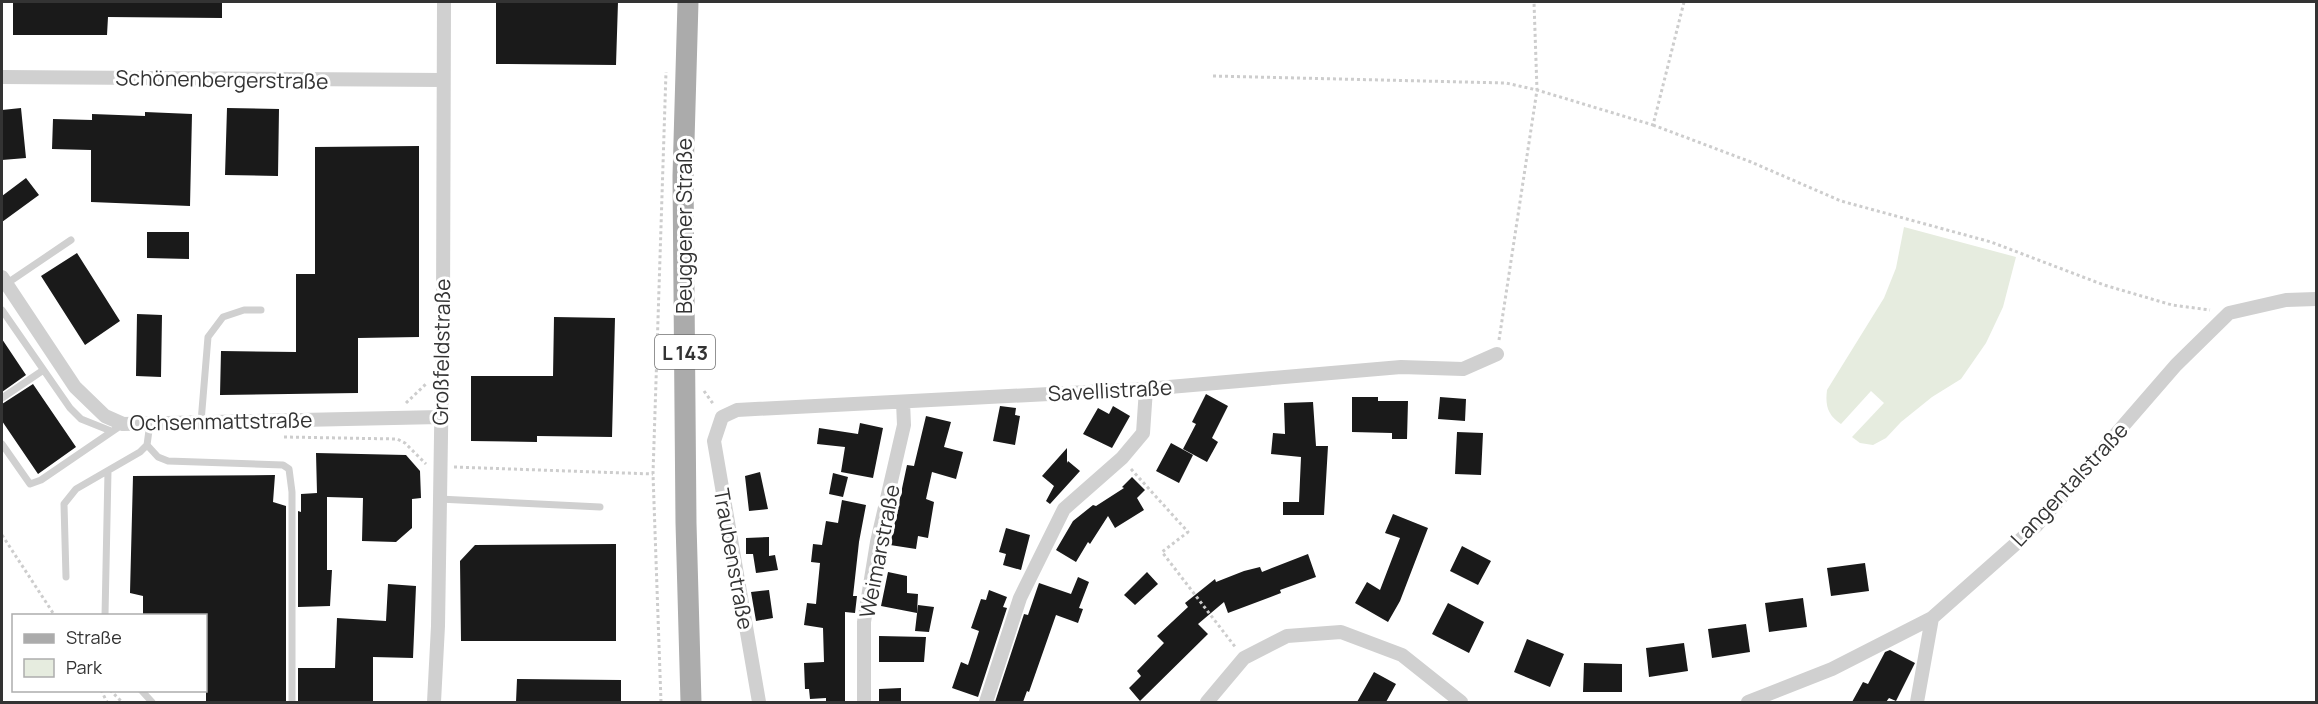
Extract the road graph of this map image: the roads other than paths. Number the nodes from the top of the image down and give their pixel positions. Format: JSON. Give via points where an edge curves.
{"nodes":[{"id":1,"x":444,"y":2,"type":"edge"},
{"id":2,"x":688,"y":2,"type":"edge"},
{"id":3,"x":2,"y":77,"type":"edge"},
{"id":4,"x":443,"y":80,"type":"junction"},
{"id":5,"x":71,"y":240,"type":"dead end"},
{"id":6,"x":3,"y":283,"type":"edge"},
{"id":7,"x":2316,"y":298,"type":"edge"},
{"id":8,"x":2,"y":310,"type":"edge"},
{"id":9,"x":261,"y":310,"type":"dead end"},
{"id":10,"x":1497,"y":354,"type":"road end"},
{"id":11,"x":42,"y":371,"type":"junction"},
{"id":12,"x":1146,"y":389,"type":"junction"},
{"id":13,"x":2,"y":398,"type":"edge"},
{"id":14,"x":903,"y":402,"type":"junction"},
{"id":15,"x":440,"y":417,"type":"junction"},
{"id":16,"x":722,"y":417,"type":"joint"},
{"id":17,"x":201,"y":422,"type":"junction"},
{"id":18,"x":150,"y":423,"type":"junction"},
{"id":19,"x":117,"y":427,"type":"junction"},
{"id":20,"x":2,"y":444,"type":"edge"},
{"id":21,"x":147,"y":445,"type":"junction"},
{"id":22,"x":108,"y":471,"type":"junction"},
{"id":23,"x":439,"y":499,"type":"junction"},
{"id":24,"x":600,"y":507,"type":"dead end"},
{"id":25,"x":66,"y":577,"type":"dead end"},
{"id":26,"x":105,"y":614,"type":"edge"},
{"id":27,"x":1932,"y":618,"type":"junction"},
{"id":28,"x":292,"y":702,"type":"edge"},
{"id":29,"x":434,"y":702,"type":"edge"},
{"id":30,"x":691,"y":702,"type":"edge"},
{"id":31,"x":759,"y":702,"type":"edge"},
{"id":32,"x":864,"y":702,"type":"edge"},
{"id":33,"x":986,"y":702,"type":"edge"},
{"id":34,"x":1207,"y":702,"type":"edge"},
{"id":35,"x":1461,"y":702,"type":"edge"},
{"id":36,"x":1748,"y":702,"type":"edge"},
{"id":37,"x":1917,"y":702,"type":"edge"}],
"edges":[{"from":1,"to":4,"type":"street","name":"Großfeldstraße"},
{"from":2,"to":30,"type":"main road","name":"Beuggener Straße","number":"L 143","via":[[683,176]]},
{"from":3,"to":4,"type":"street","name":"Schönenbergerstraße"},
{"from":4,"to":15,"type":"street","name":"Großfeldstraße"},
{"from":5,"to":6,"type":"lane"},
{"from":6,"to":19,"type":"street","name":"Ochsenmattstraße","via":[[75,387]]},
{"from":7,"to":27,"type":"street","name":"Langentalstraße","via":[[2286,300],[2229,313],[2176,365],[2037,525]]},
{"from":8,"to":11,"type":"lane"},
{"from":9,"to":17,"type":"lane","via":[[244,310],[223,317],[208,337]]},
{"from":10,"to":12,"type":"street","name":"Savellistraße","via":[[1463,369],[1401,367]]},
{"from":11,"to":13,"type":"lane"},
{"from":11,"to":19,"type":"lane","via":[[81,419]]},
{"from":12,"to":14,"type":"street","name":"Savellistraße"},
{"from":12,"to":33,"type":"street","via":[[1143,433],[1122,459],[1064,509],[1020,598]]},
{"from":14,"to":16,"type":"street","name":"Savellistraße","via":[[737,410]]},
{"from":14,"to":32,"type":"street","name":"Weimarstraße","via":[[904,425],[877,542],[864,622]]},
{"from":15,"to":17,"type":"street","name":"Ochsenmattstraße"},
{"from":15,"to":23,"type":"street","name":"Großfeldstraße"},
{"from":16,"to":31,"type":"street","name":"Traubenstraße","via":[[714,441]]},
{"from":17,"to":18,"type":"street","name":"Ochsenmattstraße"},
{"from":18,"to":19,"type":"street","name":"Ochsenmattstraße"},
{"from":18,"to":21,"type":"lane"},
{"from":19,"to":20,"type":"lane","via":[[30,484]]},
{"from":21,"to":22,"type":"lane"},
{"from":21,"to":28,"type":"lane","via":[[168,461],[283,465],[289,469]]},
{"from":22,"to":25,"type":"lane","via":[[76,489],[64,504]]},
{"from":22,"to":26,"type":"lane"},
{"from":23,"to":24,"type":"lane"},
{"from":23,"to":29,"type":"street","name":"Großfeldstraße"},
{"from":27,"to":36,"type":"street","name":"Langentalstraße","via":[[1832,669]]},
{"from":27,"to":37,"type":"street"},
{"from":34,"to":35,"type":"street","via":[[1244,658],[1287,636],[1341,632],[1402,655]]}]}
